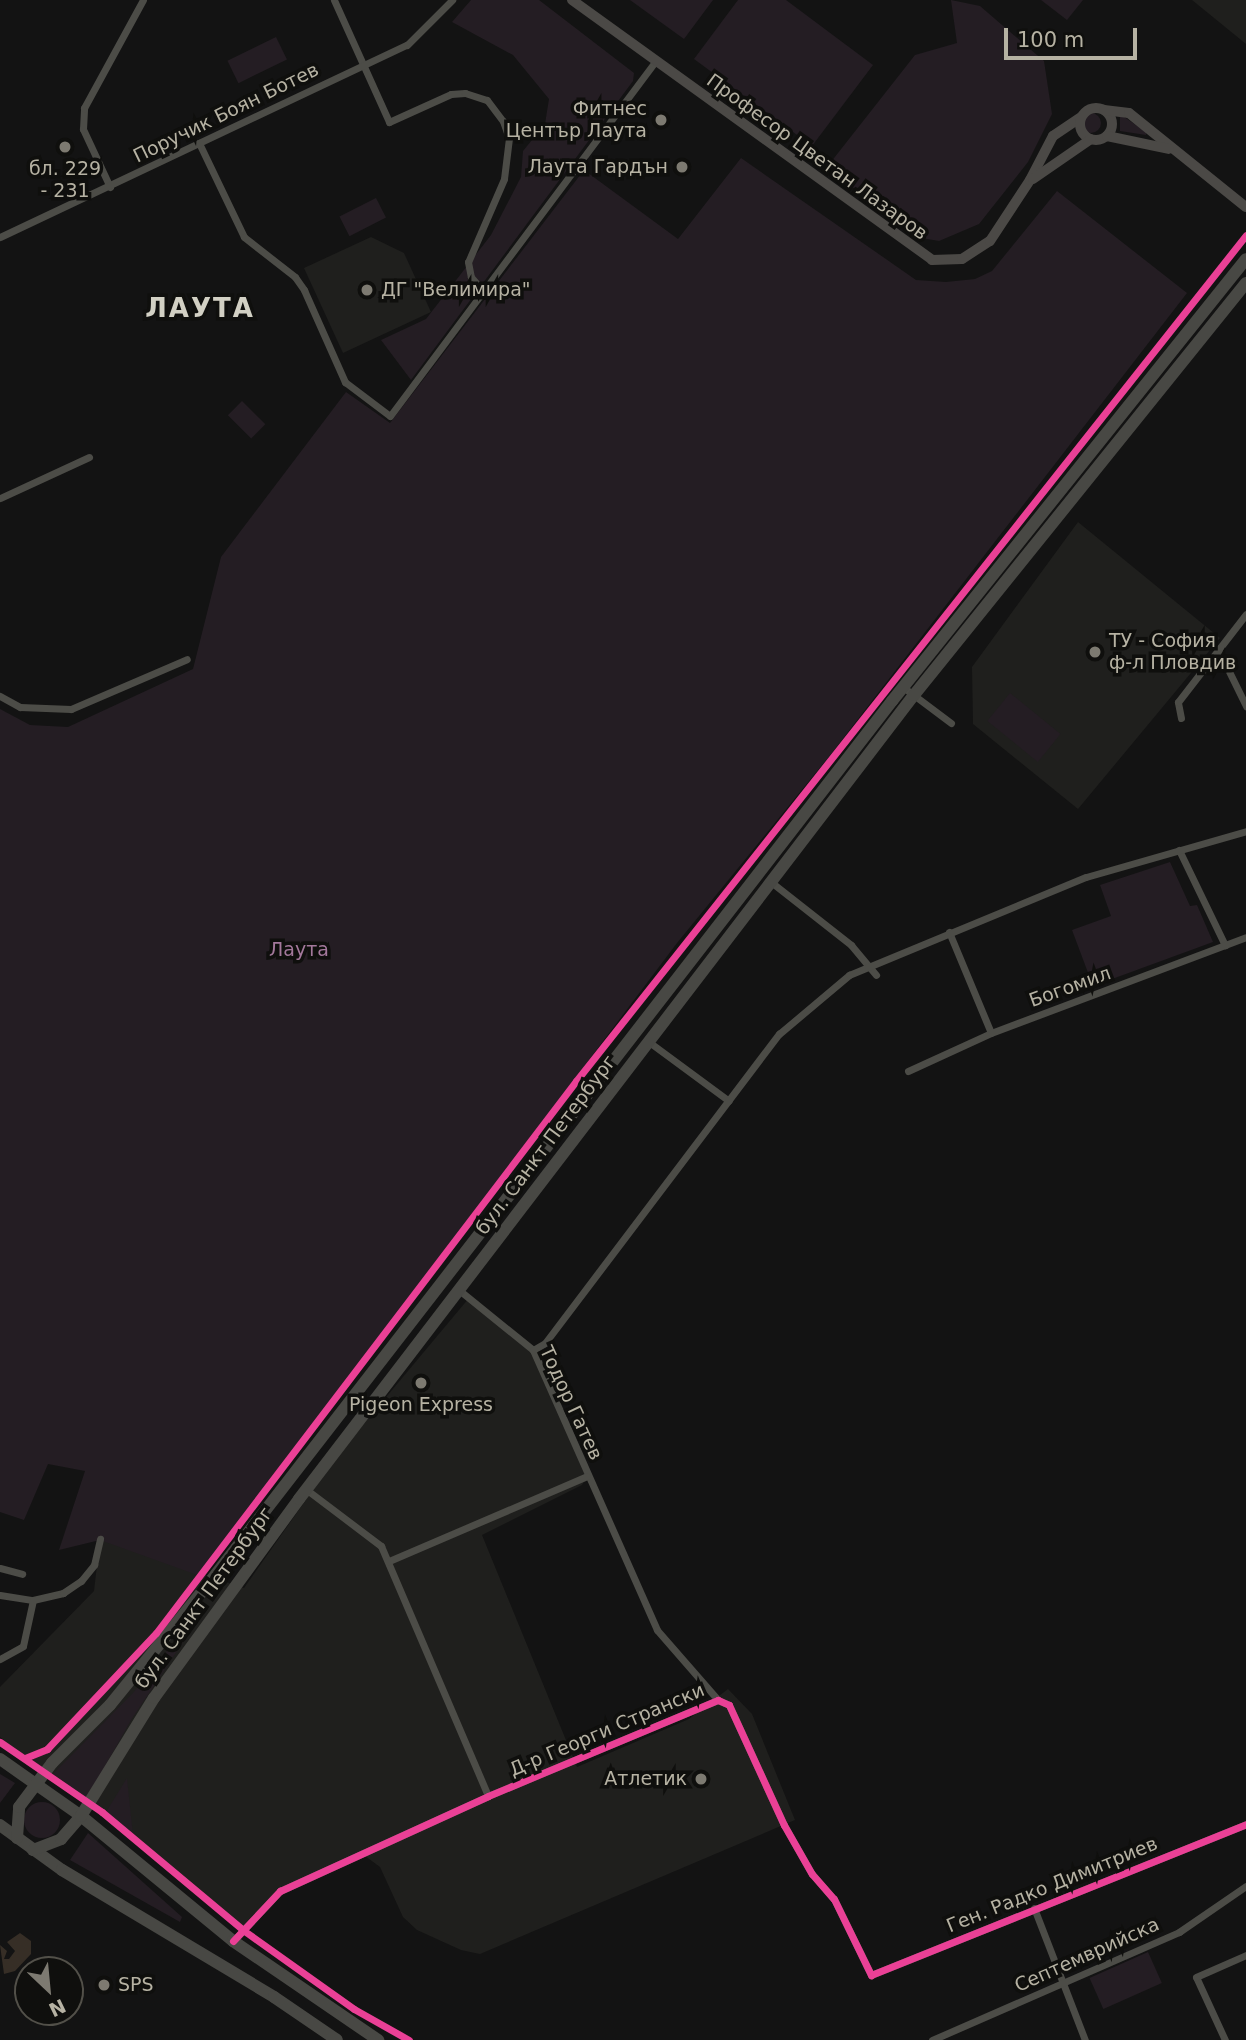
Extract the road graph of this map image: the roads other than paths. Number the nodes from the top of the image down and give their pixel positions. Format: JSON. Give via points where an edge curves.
{"nodes":[{"id":1,"x":143,"y":0,"type":"edge"},
{"id":2,"x":334,"y":0,"type":"edge"},
{"id":3,"x":452,"y":0,"type":"edge"},
{"id":4,"x":572,"y":0,"type":"edge"},
{"id":5,"x":656,"y":60,"type":"junction"},
{"id":6,"x":363,"y":65,"type":"junction"},
{"id":7,"x":1104,"y":110,"type":"junction"},
{"id":8,"x":1081,"y":117,"type":"junction"},
{"id":9,"x":1107,"y":136,"type":"junction"},
{"id":10,"x":1091,"y":139,"type":"junction"},
{"id":11,"x":199,"y":143,"type":"junction"},
{"id":12,"x":1172,"y":149,"type":"junction"},
{"id":13,"x":1030,"y":180,"type":"junction"},
{"id":14,"x":110,"y":187,"type":"junction"},
{"id":15,"x":1246,"y":207,"type":"edge"},
{"id":16,"x":0,"y":237,"type":"edge"},
{"id":17,"x":1246,"y":259,"type":"edge"},
{"id":18,"x":1246,"y":283,"type":"edge"},
{"id":19,"x":484,"y":292,"type":"junction"},
{"id":20,"x":89,"y":457,"type":"dead end"},
{"id":21,"x":1,"y":495,"type":"edge"},
{"id":22,"x":1246,"y":614,"type":"edge"},
{"id":23,"x":1217,"y":649,"type":"junction"},
{"id":24,"x":187,"y":659,"type":"dead end"},
{"id":25,"x":903,"y":687,"type":"junction"},
{"id":26,"x":914,"y":695,"type":"junction"},
{"id":27,"x":0,"y":696,"type":"edge"},
{"id":28,"x":1246,"y":706,"type":"edge"},
{"id":29,"x":1181,"y":718,"type":"dead end"},
{"id":30,"x":951,"y":723,"type":"dead end"},
{"id":31,"x":1246,"y":831,"type":"edge"},
{"id":32,"x":1179,"y":850,"type":"junction"},
{"id":33,"x":771,"y":882,"type":"junction"},
{"id":34,"x":948,"y":932,"type":"junction"},
{"id":35,"x":1246,"y":937,"type":"edge"},
{"id":36,"x":1226,"y":944,"type":"junction"},
{"id":37,"x":869,"y":965,"type":"junction"},
{"id":38,"x":876,"y":975,"type":"dead end"},
{"id":39,"x":991,"y":1033,"type":"junction"},
{"id":40,"x":649,"y":1042,"type":"junction"},
{"id":41,"x":908,"y":1071,"type":"dead end"},
{"id":42,"x":729,"y":1101,"type":"junction"},
{"id":43,"x":459,"y":1290,"type":"junction"},
{"id":44,"x":533,"y":1350,"type":"junction"},
{"id":45,"x":587,"y":1476,"type":"junction"},
{"id":46,"x":307,"y":1490,"type":"junction"},
{"id":47,"x":100,"y":1539,"type":"dead end"},
{"id":48,"x":389,"y":1561,"type":"junction"},
{"id":49,"x":0,"y":1568,"type":"edge"},
{"id":50,"x":22,"y":1574,"type":"dead end"},
{"id":51,"x":0,"y":1595,"type":"edge"},
{"id":52,"x":33,"y":1600,"type":"junction"},
{"id":53,"x":0,"y":1659,"type":"edge"},
{"id":54,"x":718,"y":1700,"type":"junction"},
{"id":55,"x":0,"y":1759,"type":"edge"},
{"id":56,"x":37,"y":1784,"type":"junction"},
{"id":57,"x":488,"y":1796,"type":"junction"},
{"id":58,"x":82,"y":1816,"type":"junction"},
{"id":59,"x":1246,"y":1824,"type":"edge"},
{"id":60,"x":0,"y":1825,"type":"edge"},
{"id":61,"x":17,"y":1838,"type":"junction"},
{"id":62,"x":33,"y":1850,"type":"junction"},
{"id":63,"x":1246,"y":1886,"type":"edge"},
{"id":64,"x":1034,"y":1908,"type":"junction"},
{"id":65,"x":233,"y":1941,"type":"junction"},
{"id":66,"x":1246,"y":1955,"type":"edge"},
{"id":67,"x":871,"y":1975,"type":"joint"},
{"id":68,"x":1063,"y":1983,"type":"junction"},
{"id":69,"x":337,"y":2040,"type":"edge"},
{"id":70,"x":378,"y":2040,"type":"edge"},
{"id":71,"x":932,"y":2040,"type":"edge"},
{"id":72,"x":1085,"y":2040,"type":"edge"},
{"id":73,"x":1225,"y":2040,"type":"edge"}],
"edges":[{"from":1,"to":14,"type":"street","via":[[84,108],[83,129]]},
{"from":2,"to":6,"type":"street"},
{"from":3,"to":6,"type":"street","name":"Поручик Боян Ботев","via":[[414,40]]},
{"from":4,"to":5,"type":"street","name":"Професор Цветан Лазаров"},
{"from":5,"to":13,"type":"street","name":"Професор Цветан Лазаров","via":[[932,260],[962,259],[976,253],[1003,224]]},
{"from":5,"to":19,"type":"street"},
{"from":6,"to":11,"type":"street","name":"Поручик Боян Ботев"},
{"from":6,"to":19,"type":"street","via":[[389,122],[451,94],[465,93],[487,100],[503,121],[509,138],[504,179],[468,262],[471,277]]},
{"from":7,"to":8,"type":"street","via":[[1093,108]]},
{"from":7,"to":9,"type":"street","via":[[1112,122]]},
{"from":7,"to":12,"type":"street","via":[[1129,113]]},
{"from":8,"to":10,"type":"street","via":[[1081,131]]},
{"from":8,"to":13,"type":"street","name":"Професор Цветан Лазаров","via":[[1053,136]]},
{"from":9,"to":10,"type":"street"},
{"from":9,"to":12,"type":"street"},
{"from":10,"to":13,"type":"street","name":"Професор Цветан Лазаров"},
{"from":11,"to":14,"type":"street","name":"Поручик Боян Ботев"},
{"from":11,"to":19,"type":"street","via":[[244,237],[295,277],[304,290],[345,382],[390,416]]},
{"from":12,"to":15,"type":"street"},
{"from":14,"to":16,"type":"street","name":"Поручик Боян Ботев"},
{"from":17,"to":25,"type":"main road","name":"бул. Санкт Петербург"},
{"from":18,"to":26,"type":"main road","name":"бул. Санкт Петербург"},
{"from":20,"to":21,"type":"street"},
{"from":22,"to":23,"type":"street"},
{"from":23,"to":28,"type":"street"},
{"from":23,"to":29,"type":"street","via":[[1178,702]]},
{"from":24,"to":27,"type":"street","via":[[71,709],[20,707]]},
{"from":25,"to":26,"type":"street"},
{"from":25,"to":56,"type":"main road","name":"бул. Санкт Петербург","via":[[206,1587],[110,1705]]},
{"from":26,"to":30,"type":"street"},
{"from":26,"to":33,"type":"main road","name":"бул. Санкт Петербург"},
{"from":31,"to":32,"type":"street"},
{"from":32,"to":34,"type":"street","via":[[1086,877]]},
{"from":32,"to":36,"type":"street"},
{"from":33,"to":37,"type":"street","via":[[851,945]]},
{"from":33,"to":40,"type":"main road","name":"бул. Санкт Петербург"},
{"from":34,"to":37,"type":"street"},
{"from":34,"to":39,"type":"street"},
{"from":35,"to":36,"type":"street","name":"Богомил"},
{"from":36,"to":39,"type":"street","name":"Богомил"},
{"from":37,"to":38,"type":"street"},
{"from":37,"to":42,"type":"street","via":[[849,975],[779,1034]]},
{"from":39,"to":41,"type":"street","name":"Богомил"},
{"from":40,"to":42,"type":"street"},
{"from":40,"to":43,"type":"main road","name":"бул. Санкт Петербург"},
{"from":42,"to":44,"type":"street","via":[[545,1343]]},
{"from":43,"to":44,"type":"street","name":"Тодор Гатев"},
{"from":43,"to":46,"type":"main road","name":"бул. Санкт Петербург"},
{"from":44,"to":45,"type":"street","name":"Тодор Гатев"},
{"from":45,"to":48,"type":"street"},
{"from":45,"to":54,"type":"street","name":"Тодор Гатев","via":[[657,1630]]},
{"from":46,"to":48,"type":"street","via":[[381,1546]]},
{"from":46,"to":58,"type":"main road","name":"бул. Санкт Петербург","via":[[154,1698]]},
{"from":47,"to":52,"type":"street","via":[[94,1564],[81,1581],[63,1592]]},
{"from":48,"to":57,"type":"street"},
{"from":49,"to":50,"type":"street"},
{"from":51,"to":52,"type":"street"},
{"from":52,"to":53,"type":"street","via":[[23,1646]]},
{"from":54,"to":57,"type":"street","name":"Д-р Георги Странски"},
{"from":54,"to":67,"type":"street","name":"Д-р Георги Странски","via":[[729,1705],[784,1825],[812,1874],[834,1899]]},
{"from":55,"to":56,"type":"main road"},
{"from":56,"to":58,"type":"main road"},
{"from":56,"to":61,"type":"main road","name":"бул. Санкт Петербург","via":[[19,1807]]},
{"from":57,"to":65,"type":"street","name":"Д-р Георги Странски","via":[[280,1891]]},
{"from":58,"to":62,"type":"main road","name":"бул. Санкт Петербург","via":[[61,1839]]},
{"from":58,"to":65,"type":"main road"},
{"from":59,"to":64,"type":"street","name":"Ген. Радко Димитриев"},
{"from":60,"to":61,"type":"main road"},
{"from":61,"to":62,"type":"main road"},
{"from":62,"to":69,"type":"main road"},
{"from":63,"to":68,"type":"street","name":"Септемврийска","via":[[1179,1932]]},
{"from":64,"to":67,"type":"street","name":"Ген. Радко Димитриев"},
{"from":64,"to":68,"type":"street"},
{"from":65,"to":70,"type":"main road"},
{"from":66,"to":73,"type":"street","via":[[1196,1977]]},
{"from":68,"to":71,"type":"street","name":"Септемврийска"},
{"from":68,"to":72,"type":"street"}]}
